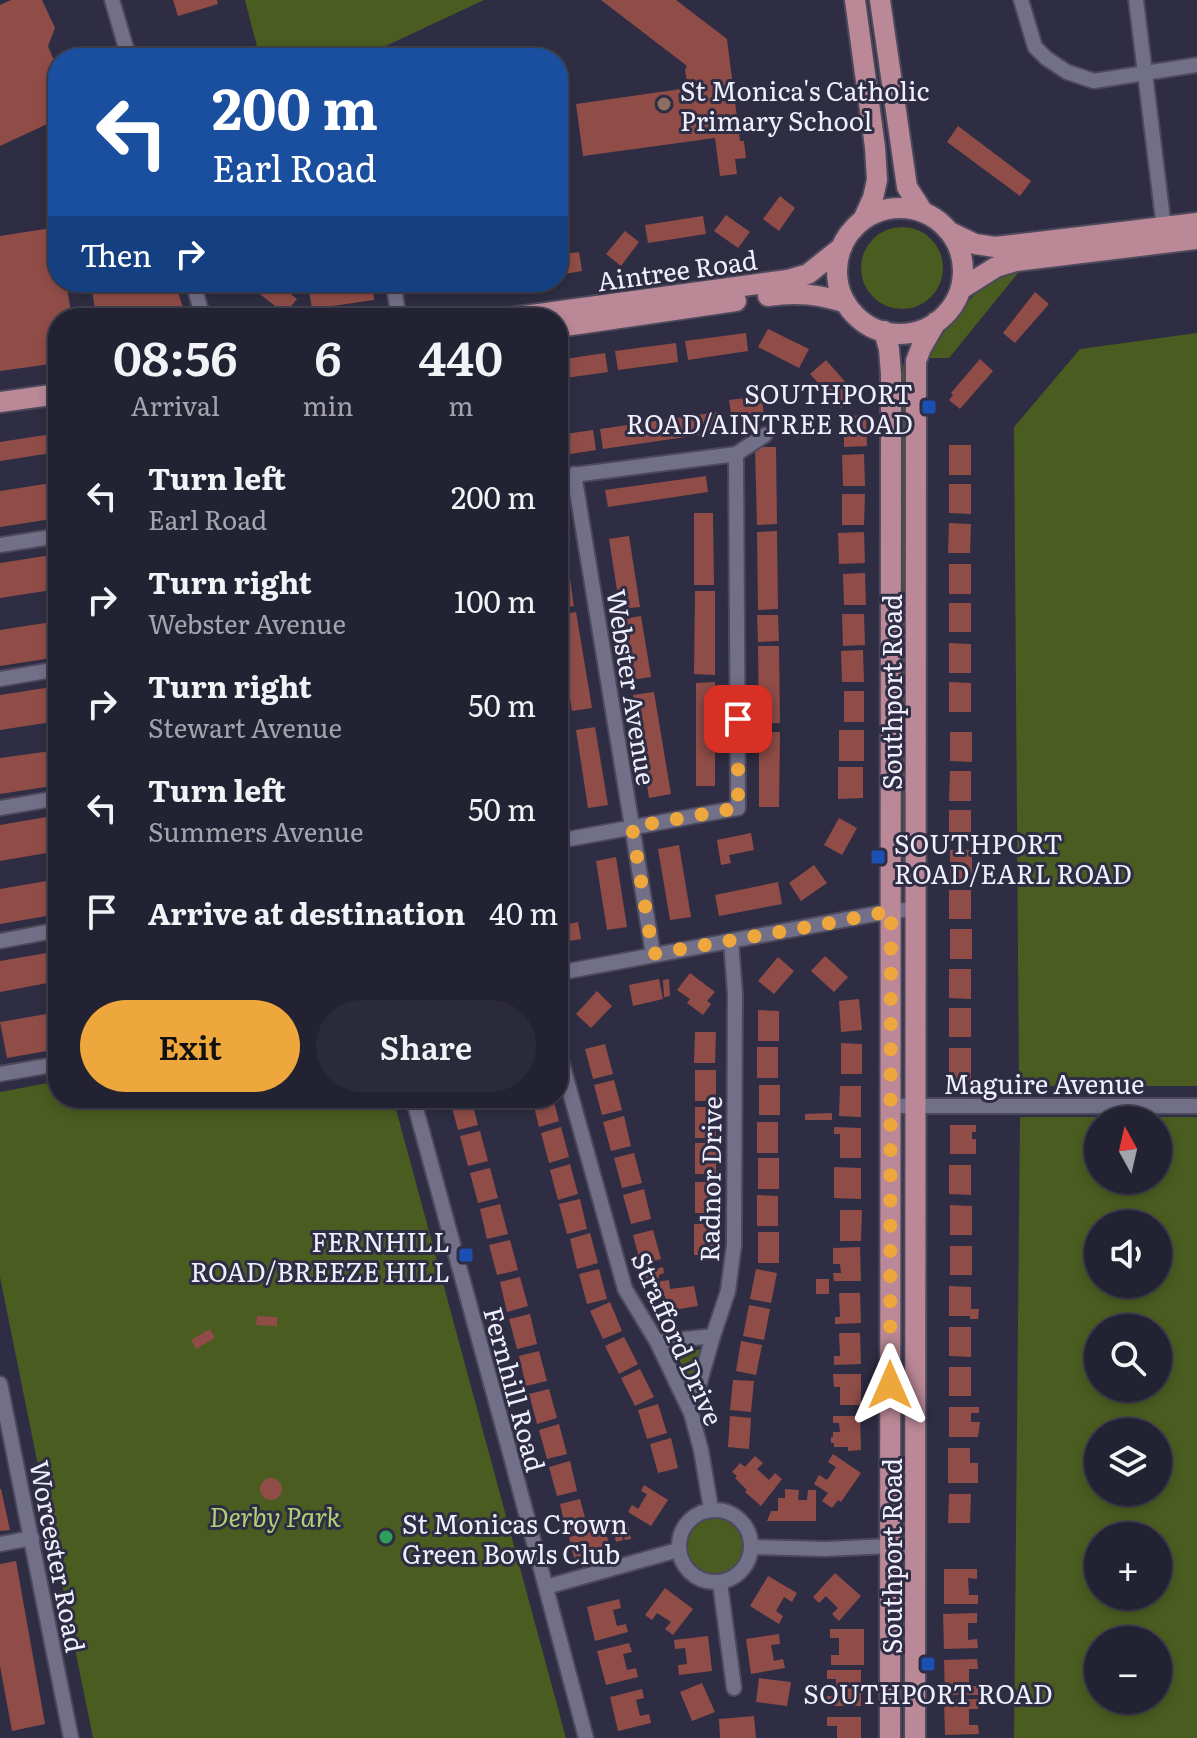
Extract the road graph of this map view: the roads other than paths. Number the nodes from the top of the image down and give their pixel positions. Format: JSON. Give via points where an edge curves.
{"nodes":[{"id":1,"x":112,"y":0,"type":"edge"},
{"id":2,"x":855,"y":0,"type":"edge"},
{"id":3,"x":880,"y":0,"type":"edge"},
{"id":4,"x":1021,"y":0,"type":"edge"},
{"id":5,"x":1136,"y":0,"type":"edge"},
{"id":6,"x":126,"y":48,"type":"edge"},
{"id":7,"x":1197,"y":65,"type":"edge"},
{"id":8,"x":1144,"y":73,"type":"junction"},
{"id":9,"x":923,"y":212,"type":"junction"},
{"id":10,"x":863,"y":220,"type":"junction"},
{"id":11,"x":1197,"y":223,"type":"edge"},
{"id":12,"x":1164,"y":228,"type":"junction"},
{"id":13,"x":950,"y":232,"type":"junction"},
{"id":14,"x":1197,"y":239,"type":"edge"},
{"id":15,"x":842,"y":247,"type":"junction"},
{"id":16,"x":961,"y":289,"type":"junction"},
{"id":17,"x":846,"y":303,"type":"junction"},
{"id":18,"x":568,"y":310,"type":"edge"},
{"id":19,"x":936,"y":322,"type":"junction"},
{"id":20,"x":568,"y":326,"type":"edge"},
{"id":21,"x":884,"y":331,"type":"junction"},
{"id":22,"x":48,"y":395,"type":"edge"},
{"id":23,"x":0,"y":402,"type":"edge"},
{"id":24,"x":765,"y":435,"type":"dead end"},
{"id":25,"x":736,"y":454,"type":"junction"},
{"id":26,"x":574,"y":474,"type":"junction"},
{"id":27,"x":568,"y":475,"type":"edge"},
{"id":28,"x":48,"y":538,"type":"edge"},
{"id":29,"x":0,"y":545,"type":"edge"},
{"id":30,"x":48,"y":671,"type":"edge"},
{"id":31,"x":0,"y":679,"type":"edge"},
{"id":32,"x":48,"y":800,"type":"edge"},
{"id":33,"x":0,"y":808,"type":"edge"},
{"id":34,"x":632,"y":827,"type":"junction"},
{"id":35,"x":568,"y":839,"type":"edge"},
{"id":36,"x":917,"y":909,"type":"junction"},
{"id":37,"x":891,"y":911,"type":"junction"},
{"id":38,"x":48,"y":932,"type":"edge"},
{"id":39,"x":0,"y":941,"type":"edge"},
{"id":40,"x":731,"y":941,"type":"junction"},
{"id":41,"x":653,"y":954,"type":"junction"},
{"id":42,"x":568,"y":971,"type":"edge"},
{"id":43,"x":48,"y":1066,"type":"edge"},
{"id":44,"x":0,"y":1074,"type":"edge"},
{"id":45,"x":568,"y":1085,"type":"edge"},
{"id":46,"x":891,"y":1106,"type":"junction"},
{"id":47,"x":916,"y":1106,"type":"junction"},
{"id":48,"x":1197,"y":1106,"type":"edge"},
{"id":49,"x":416,"y":1108,"type":"edge"},
{"id":50,"x":713,"y":1336,"type":"junction"},
{"id":51,"x":657,"y":1342,"type":"junction"},
{"id":52,"x":0,"y":1384,"type":"edge"},
{"id":53,"x":691,"y":1413,"type":"junction"},
{"id":54,"x":711,"y":1509,"type":"junction"},
{"id":55,"x":32,"y":1538,"type":"junction"},
{"id":56,"x":0,"y":1544,"type":"edge"},
{"id":57,"x":890,"y":1546,"type":"junction"},
{"id":58,"x":752,"y":1547,"type":"junction"},
{"id":59,"x":915,"y":1548,"type":"junction"},
{"id":60,"x":678,"y":1550,"type":"junction"},
{"id":61,"x":720,"y":1583,"type":"junction"},
{"id":62,"x":546,"y":1587,"type":"junction"},
{"id":63,"x":734,"y":1688,"type":"dead end"},
{"id":64,"x":71,"y":1738,"type":"edge"},
{"id":65,"x":586,"y":1738,"type":"edge"},
{"id":66,"x":890,"y":1738,"type":"edge"},
{"id":67,"x":915,"y":1738,"type":"edge"}],
"edges":[{"from":1,"to":6,"type":"street"},
{"from":2,"to":10,"type":"main road","via":[[877,180]]},
{"from":3,"to":9,"type":"main road","via":[[907,187]]},
{"from":4,"to":8,"type":"street","via":[[1035,47],[1067,72],[1094,81]]},
{"from":5,"to":8,"type":"street"},
{"from":7,"to":8,"type":"street"},
{"from":8,"to":12,"type":"street"},
{"from":9,"to":10,"type":"main road","via":[[888,209]]},
{"from":9,"to":13,"type":"main road"},
{"from":10,"to":15,"type":"main road"},
{"from":11,"to":12,"type":"main road"},
{"from":12,"to":13,"type":"main road","via":[[995,247]]},
{"from":13,"to":16,"type":"main road","via":[[962,259]]},
{"from":14,"to":16,"type":"main road","via":[[1016,261]]},
{"from":15,"to":17,"type":"main road","via":[[838,281]]},
{"from":15,"to":18,"type":"main road","name":"Aintree Road","via":[[808,274],[787,280]]},
{"from":16,"to":19,"type":"main road"},
{"from":17,"to":20,"type":"main road","name":"Aintree Road","via":[[790,293]]},
{"from":17,"to":21,"type":"main road","via":[[865,323]]},
{"from":19,"to":21,"type":"main road","via":[[908,333]]},
{"from":19,"to":36,"type":"main road","name":"Southport Road","via":[[916,361]]},
{"from":21,"to":37,"type":"main road","name":"Southport Road","via":[[891,374]]},
{"from":22,"to":23,"type":"main road"},
{"from":24,"to":25,"type":"street"},
{"from":25,"to":26,"type":"street"},
{"from":25,"to":34,"type":"street","via":[[738,808]]},
{"from":26,"to":27,"type":"street"},
{"from":26,"to":34,"type":"street","name":"Webster Avenue"},
{"from":28,"to":29,"type":"street"},
{"from":30,"to":31,"type":"street"},
{"from":32,"to":33,"type":"street"},
{"from":34,"to":35,"type":"street"},
{"from":34,"to":41,"type":"street","name":"Webster Avenue"},
{"from":36,"to":37,"type":"street"},
{"from":36,"to":47,"type":"main road","name":"Southport Road"},
{"from":37,"to":40,"type":"street"},
{"from":37,"to":46,"type":"main road","name":"Southport Road"},
{"from":38,"to":39,"type":"street"},
{"from":40,"to":41,"type":"street"},
{"from":40,"to":50,"type":"street","name":"Radnor Drive","via":[[734,1245],[728,1291]]},
{"from":41,"to":42,"type":"street"},
{"from":43,"to":44,"type":"street"},
{"from":45,"to":51,"type":"street","name":"Strafford Drive","via":[[625,1289]]},
{"from":46,"to":47,"type":"street","name":"Maguire Avenue"},
{"from":46,"to":57,"type":"main road","name":"Southport Road"},
{"from":47,"to":48,"type":"street","name":"Maguire Avenue"},
{"from":47,"to":59,"type":"main road","name":"Southport Road"},
{"from":49,"to":62,"type":"street","name":"Fernhill Road"},
{"from":50,"to":51,"type":"street"},
{"from":50,"to":53,"type":"street","name":"Radnor Drive"},
{"from":51,"to":53,"type":"street","name":"Strafford Drive"},
{"from":52,"to":55,"type":"street","name":"Worcester Road"},
{"from":53,"to":54,"type":"street","name":"Strafford Drive"},
{"from":54,"to":58,"type":"street","via":[[736,1515],[749,1531]]},
{"from":54,"to":60,"type":"street","via":[[692,1517]]},
{"from":55,"to":56,"type":"street"},
{"from":55,"to":64,"type":"street","name":"Worcester Road"},
{"from":57,"to":58,"type":"street"},
{"from":57,"to":59,"type":"street"},
{"from":57,"to":66,"type":"main road","name":"Southport Road"},
{"from":58,"to":61,"type":"street","via":[[741,1572]]},
{"from":59,"to":67,"type":"main road","name":"Southport Road"},
{"from":60,"to":61,"type":"street","via":[[697,1578]]},
{"from":60,"to":62,"type":"street"},
{"from":61,"to":63,"type":"street"},
{"from":62,"to":65,"type":"street","name":"Fernhill Road"}]}
